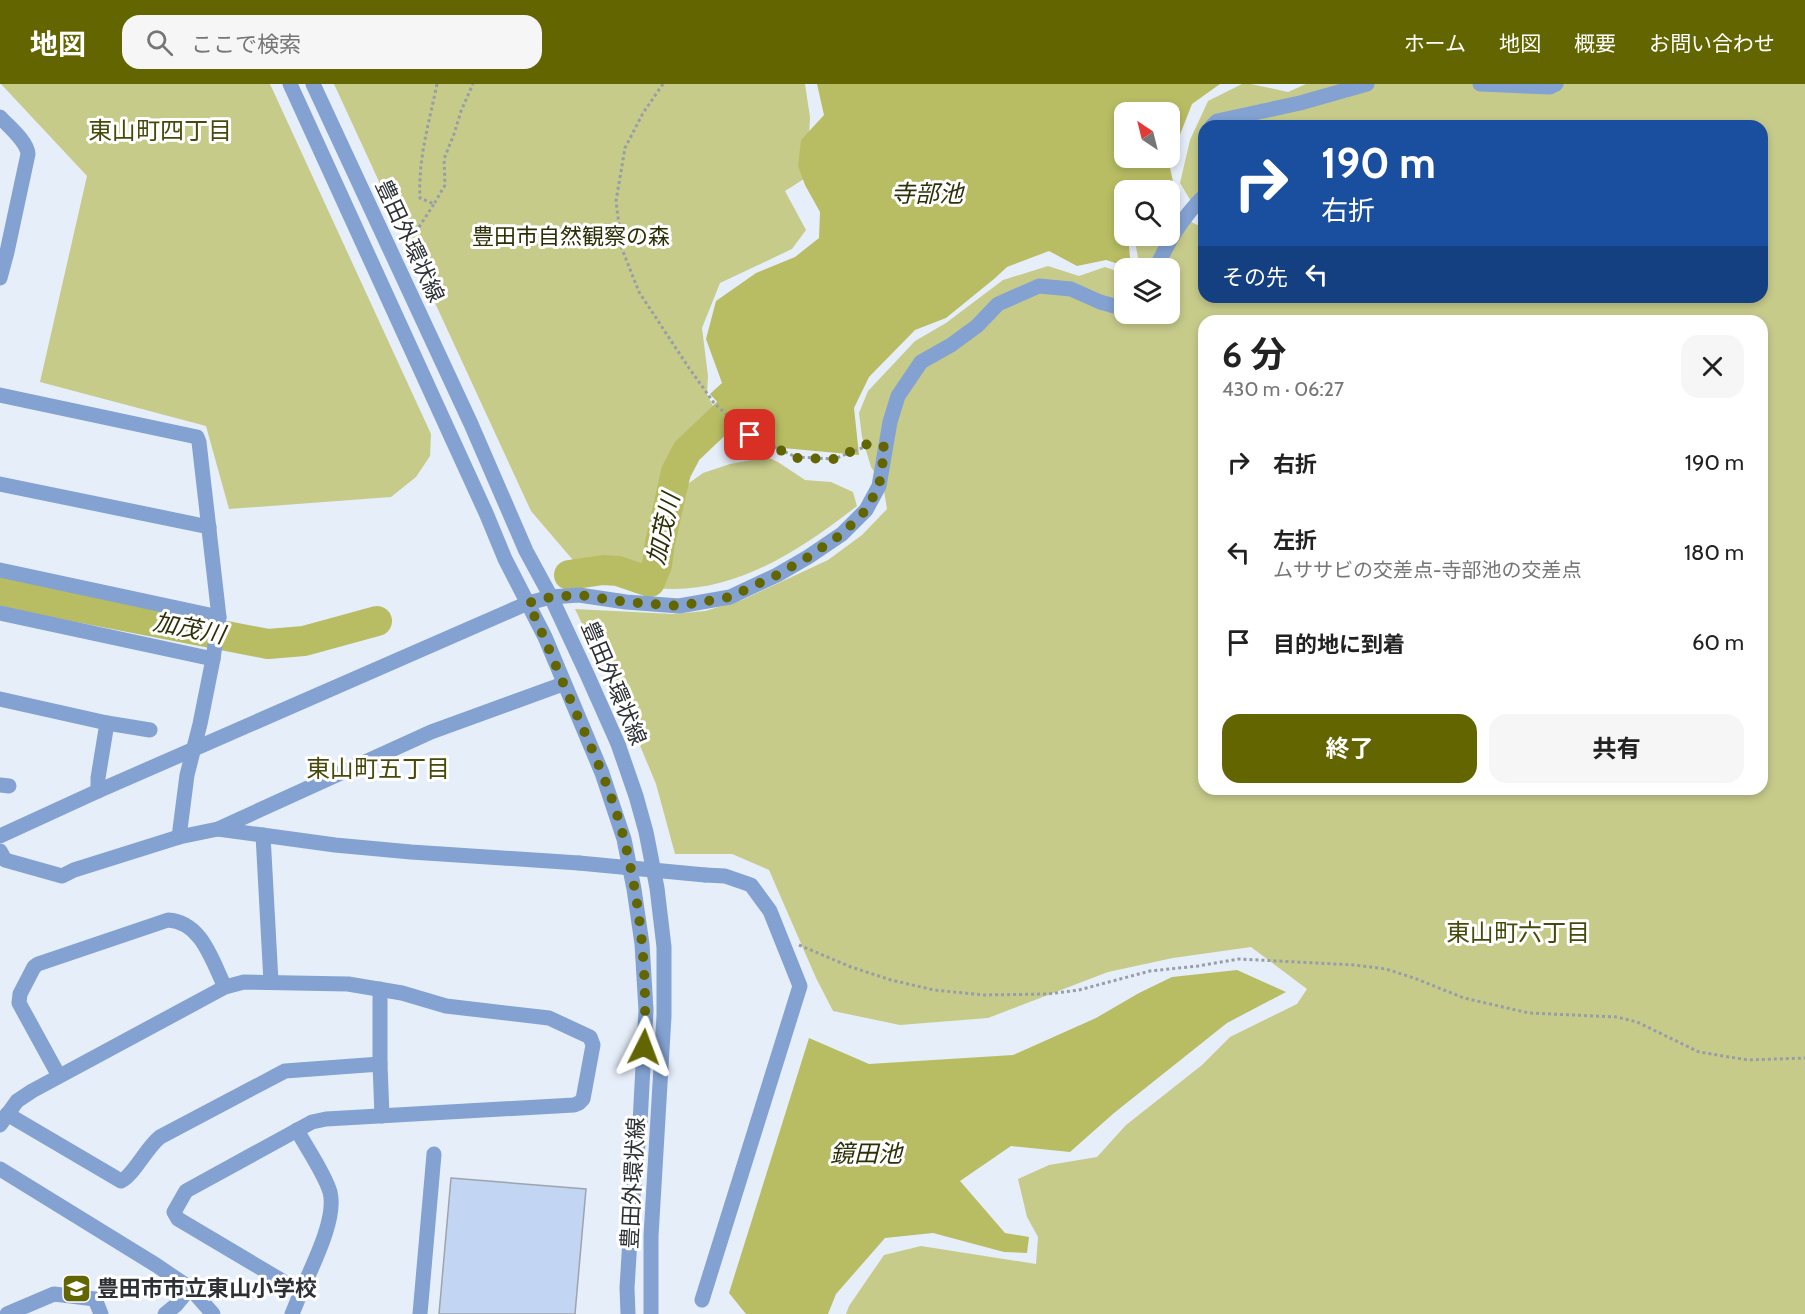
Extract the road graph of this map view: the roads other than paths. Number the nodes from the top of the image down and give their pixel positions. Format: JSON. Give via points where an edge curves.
{"nodes":[{"id":1,"x":290,"y":84,"type":"edge"},
{"id":2,"x":312,"y":84,"type":"edge"},
{"id":3,"x":1367,"y":84,"type":"edge"},
{"id":4,"x":1480,"y":84,"type":"edge"},
{"id":5,"x":1556,"y":84,"type":"edge"},
{"id":6,"x":0,"y":117,"type":"edge"},
{"id":7,"x":1222,"y":120,"type":"edge"},
{"id":8,"x":1198,"y":202,"type":"edge"},
{"id":9,"x":4,"y":248,"type":"edge"},
{"id":10,"x":1160,"y":258,"type":"edge"},
{"id":11,"x":0,"y":278,"type":"edge"},
{"id":12,"x":1114,"y":306,"type":"edge"},
{"id":13,"x":0,"y":395,"type":"edge"},
{"id":14,"x":0,"y":484,"type":"edge"},
{"id":15,"x":209,"y":527,"type":"junction"},
{"id":16,"x":0,"y":570,"type":"edge"},
{"id":17,"x":551,"y":597,"type":"junction"},
{"id":18,"x":528,"y":603,"type":"junction"},
{"id":19,"x":0,"y":613,"type":"edge"},
{"id":20,"x":218,"y":618,"type":"junction"},
{"id":21,"x":213,"y":658,"type":"junction"},
{"id":22,"x":564,"y":684,"type":"junction"},
{"id":23,"x":0,"y":699,"type":"edge"},
{"id":24,"x":107,"y":723,"type":"junction"},
{"id":25,"x":150,"y":730,"type":"dead end"},
{"id":26,"x":194,"y":750,"type":"junction"},
{"id":27,"x":98,"y":791,"type":"junction"},
{"id":28,"x":218,"y":829,"type":"junction"},
{"id":29,"x":263,"y":835,"type":"junction"},
{"id":30,"x":0,"y":836,"type":"edge"},
{"id":31,"x":179,"y":837,"type":"junction"},
{"id":32,"x":0,"y":851,"type":"edge"},
{"id":33,"x":271,"y":982,"type":"junction"},
{"id":34,"x":225,"y":987,"type":"junction"},
{"id":35,"x":380,"y":989,"type":"junction"},
{"id":36,"x":380,"y":1064,"type":"junction"},
{"id":37,"x":59,"y":1076,"type":"junction"},
{"id":38,"x":382,"y":1116,"type":"junction"},
{"id":39,"x":3,"y":1120,"type":"edge"},
{"id":40,"x":297,"y":1130,"type":"junction"},
{"id":41,"x":434,"y":1154,"type":"dead end"},
{"id":42,"x":0,"y":1169,"type":"edge"},
{"id":43,"x":190,"y":1288,"type":"junction"},
{"id":44,"x":301,"y":1292,"type":"junction"},
{"id":45,"x":702,"y":1300,"type":"dead end"},
{"id":46,"x":7,"y":1314,"type":"edge"},
{"id":47,"x":101,"y":1314,"type":"edge"},
{"id":48,"x":165,"y":1314,"type":"edge"},
{"id":49,"x":213,"y":1314,"type":"edge"},
{"id":50,"x":292,"y":1314,"type":"edge"},
{"id":51,"x":420,"y":1314,"type":"edge"},
{"id":52,"x":628,"y":1314,"type":"edge"},
{"id":53,"x":651,"y":1314,"type":"edge"}],
"edges":[{"from":1,"to":18,"type":"street","name":"豊田外環状線"},
{"from":2,"to":17,"type":"street","name":"豊田外環状線","via":[[526,551]]},
{"from":3,"to":7,"type":"street"},
{"from":4,"to":5,"type":"street"},
{"from":6,"to":9,"type":"street","via":[[28,154]]},
{"from":8,"to":10,"type":"street","via":[[1187,213]]},
{"from":9,"to":11,"type":"street"},
{"from":12,"to":17,"type":"street","via":[[1071,289],[1039,286],[998,304],[977,326],[921,362],[898,396],[879,486],[866,510],[842,534],[777,575],[730,597],[679,606],[579,595]]},
{"from":13,"to":15,"type":"street","via":[[196,437]]},
{"from":14,"to":15,"type":"street"},
{"from":15,"to":20,"type":"street"},
{"from":16,"to":20,"type":"street"},
{"from":17,"to":18,"type":"street"},
{"from":17,"to":53,"type":"street","name":"豊田外環状線","via":[[618,744],[646,832],[657,888],[664,947],[664,1016],[651,1236]]},
{"from":18,"to":22,"type":"street","name":"豊田外環状線"},
{"from":18,"to":26,"type":"street"},
{"from":19,"to":21,"type":"street"},
{"from":20,"to":21,"type":"street"},
{"from":21,"to":26,"type":"street"},
{"from":22,"to":28,"type":"street","via":[[431,732]]},
{"from":22,"to":52,"type":"street","name":"豊田外環状線","via":[[602,773],[624,839],[642,944],[646,1010]]},
{"from":23,"to":24,"type":"street"},
{"from":24,"to":25,"type":"street"},
{"from":24,"to":27,"type":"street"},
{"from":26,"to":27,"type":"street"},
{"from":26,"to":31,"type":"street"},
{"from":27,"to":30,"type":"street"},
{"from":28,"to":29,"type":"street"},
{"from":28,"to":31,"type":"street"},
{"from":29,"to":33,"type":"street"},
{"from":29,"to":45,"type":"street","bridge":true,"via":[[411,852],[725,876],[751,885],[770,911],[800,986]]},
{"from":31,"to":32,"type":"street","via":[[62,876],[5,860]]},
{"from":33,"to":34,"type":"street"},
{"from":33,"to":35,"type":"street"},
{"from":34,"to":37,"type":"street"},
{"from":34,"to":37,"type":"street","via":[[197,933],[176,920],[38,964],[20,994],[19,1003]]},
{"from":35,"to":36,"type":"street"},
{"from":35,"to":38,"type":"street","via":[[446,1006],[549,1018],[590,1037],[593,1045],[583,1099],[574,1105]]},
{"from":36,"to":38,"type":"street"},
{"from":36,"to":39,"type":"street","via":[[285,1071],[160,1137],[122,1181]]},
{"from":37,"to":39,"type":"street","via":[[17,1101]]},
{"from":38,"to":40,"type":"street","via":[[326,1119]]},
{"from":40,"to":44,"type":"street","via":[[332,1203],[330,1219]]},
{"from":40,"to":44,"type":"street","via":[[186,1191],[174,1212],[178,1219]]},
{"from":41,"to":51,"type":"street"},
{"from":42,"to":43,"type":"street"},
{"from":43,"to":48,"type":"street"},
{"from":43,"to":49,"type":"street"},
{"from":44,"to":50,"type":"street"},
{"from":46,"to":47,"type":"street","via":[[54,1294],[95,1299]]}]}
